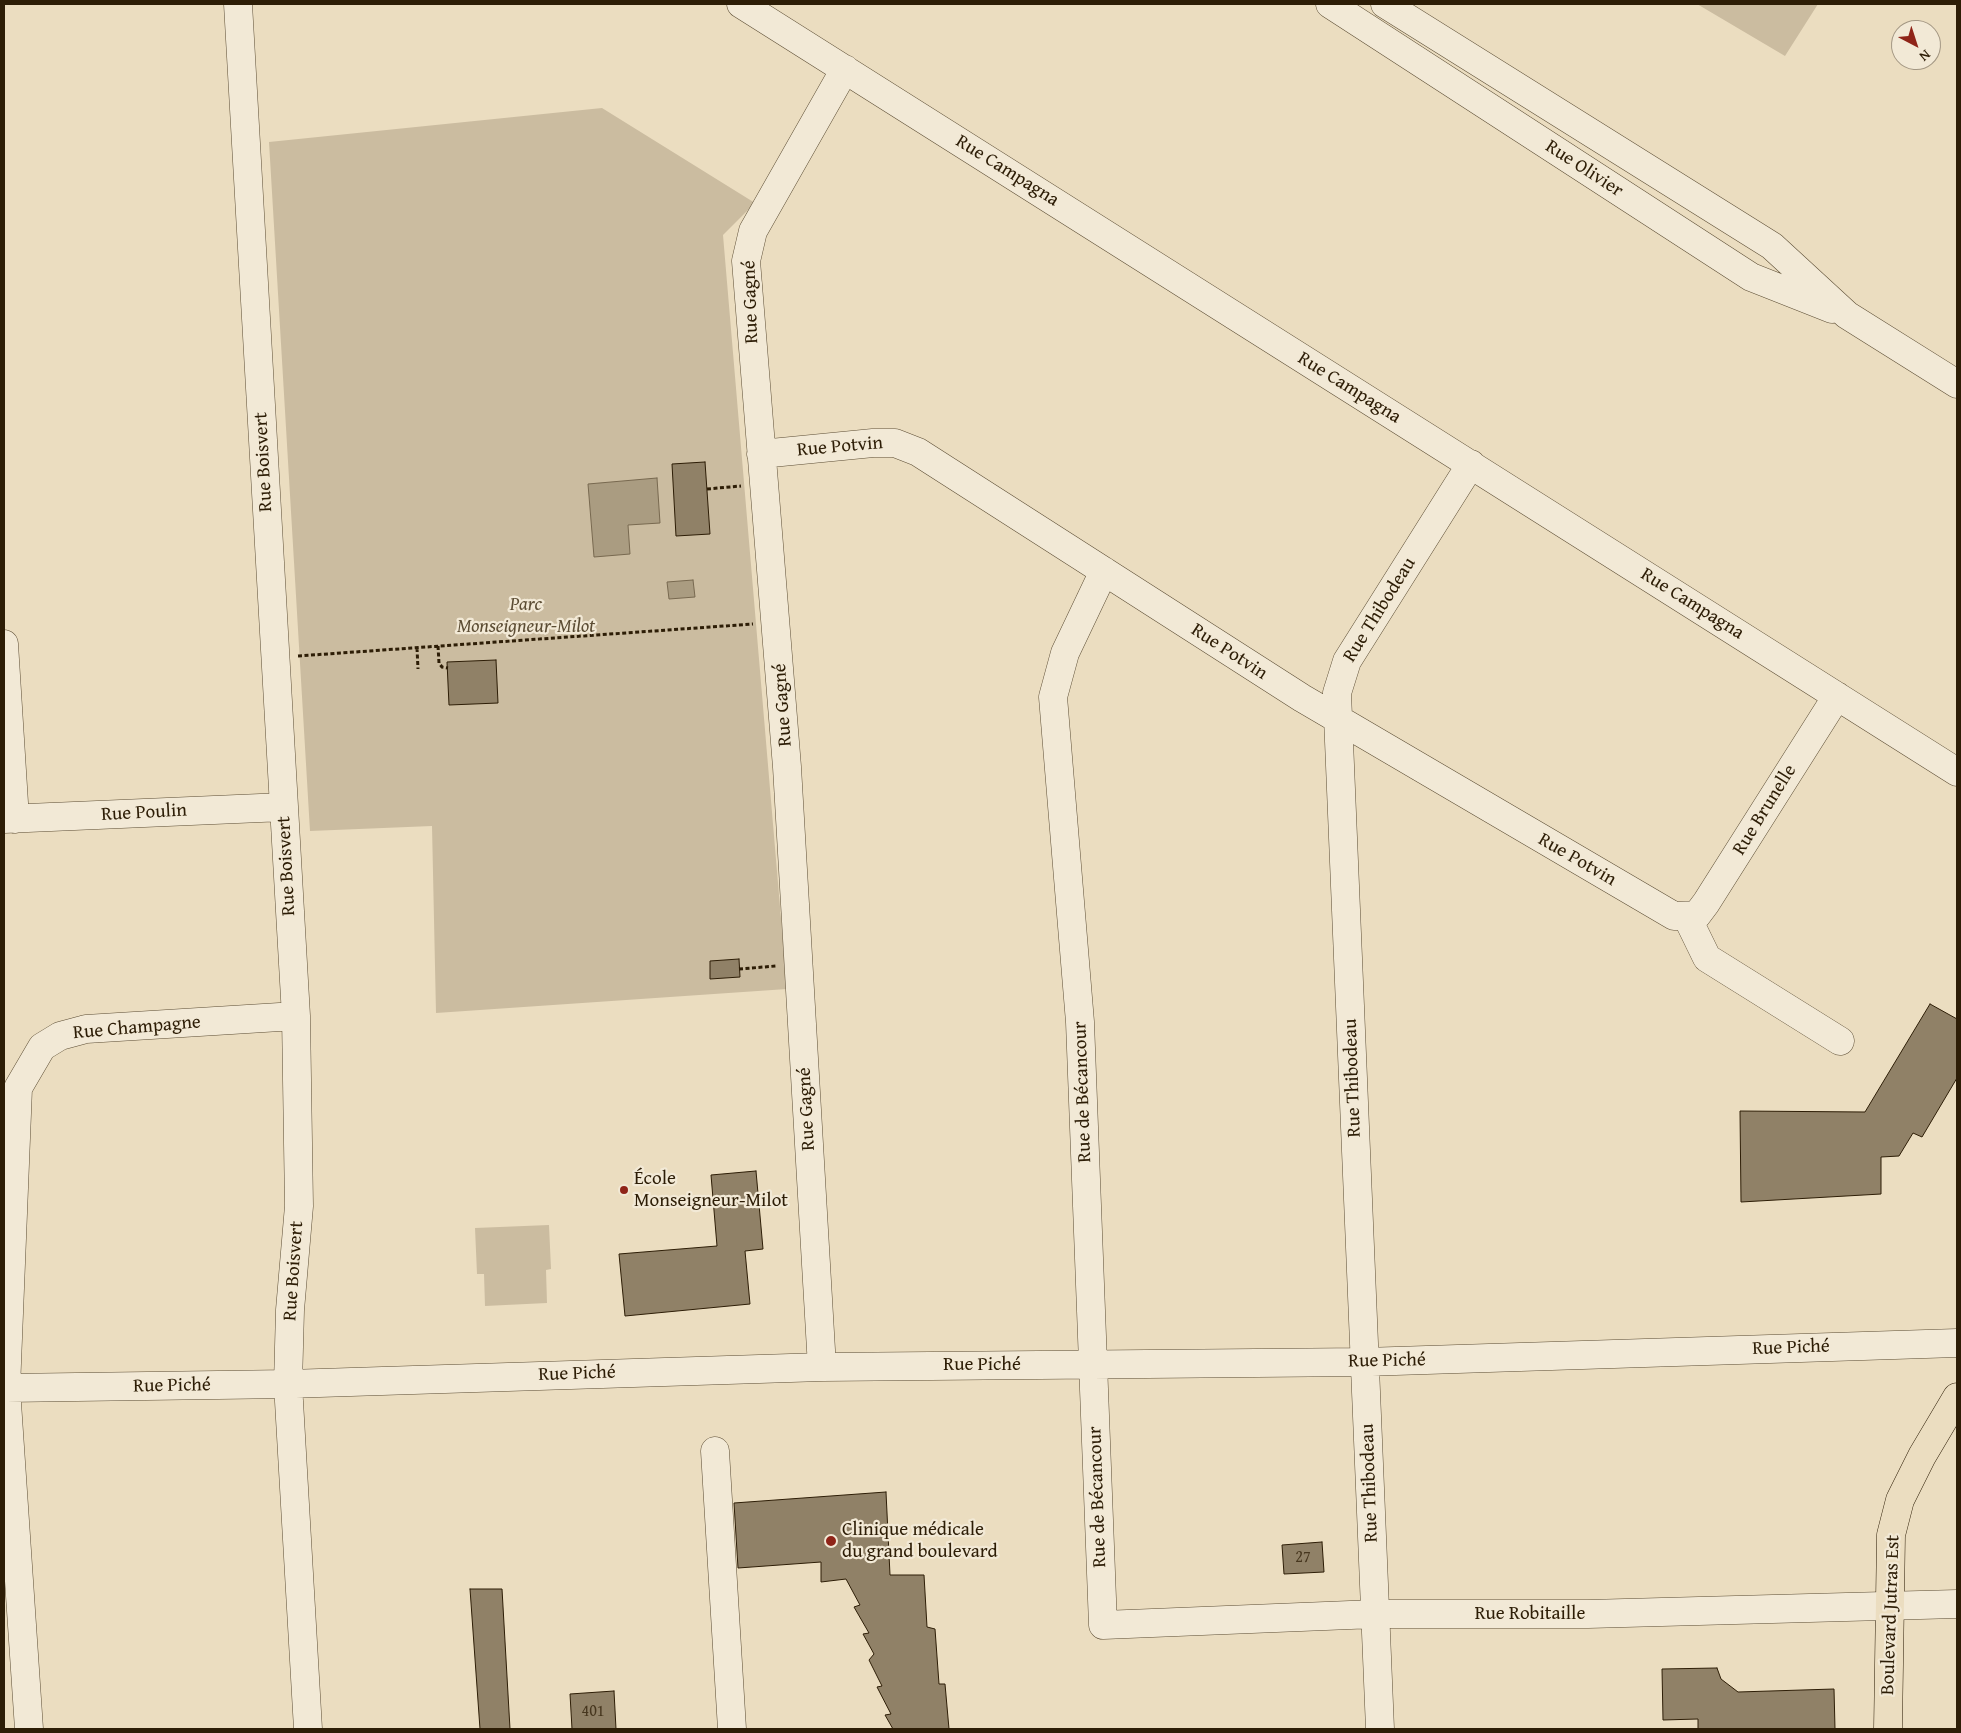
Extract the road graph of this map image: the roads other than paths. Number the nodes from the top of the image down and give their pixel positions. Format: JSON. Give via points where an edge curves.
{"nodes":[{"id":1,"x":238,"y":4,"type":"edge"},
{"id":2,"x":741,"y":4,"type":"edge"},
{"id":3,"x":1330,"y":4,"type":"edge"},
{"id":4,"x":1385,"y":4,"type":"edge"},
{"id":5,"x":1422,"y":27,"type":"junction"},
{"id":6,"x":1404,"y":52,"type":"junction"},
{"id":7,"x":845,"y":69,"type":"junction"},
{"id":8,"x":1713,"y":210,"type":"junction"},
{"id":9,"x":1692,"y":239,"type":"junction"},
{"id":10,"x":1847,"y":315,"type":"junction"},
{"id":11,"x":1957,"y":384,"type":"edge"},
{"id":12,"x":761,"y":454,"type":"junction"},
{"id":13,"x":1471,"y":464,"type":"junction"},
{"id":14,"x":1104,"y":571,"type":"junction"},
{"id":15,"x":4,"y":644,"type":"edge"},
{"id":16,"x":1837,"y":696,"type":"junction"},
{"id":17,"x":1340,"y":721,"type":"junction"},
{"id":18,"x":1957,"y":772,"type":"edge"},
{"id":19,"x":284,"y":806,"type":"junction"},
{"id":20,"x":9,"y":819,"type":"edge"},
{"id":21,"x":1686,"y":917,"type":"junction"},
{"id":22,"x":296,"y":1016,"type":"junction"},
{"id":23,"x":1840,"y":1041,"type":"dead end"},
{"id":24,"x":1957,"y":1343,"type":"edge"},
{"id":25,"x":1364,"y":1362,"type":"junction"},
{"id":26,"x":1094,"y":1364,"type":"junction"},
{"id":27,"x":822,"y":1367,"type":"junction"},
{"id":28,"x":288,"y":1384,"type":"junction"},
{"id":29,"x":6,"y":1388,"type":"junction"},
{"id":30,"x":1957,"y":1397,"type":"edge"},
{"id":31,"x":715,"y":1451,"type":"dead end"},
{"id":32,"x":1957,"y":1604,"type":"edge"},
{"id":33,"x":1889,"y":1606,"type":"junction"},
{"id":34,"x":1375,"y":1614,"type":"junction"},
{"id":35,"x":1103,"y":1625,"type":"joint"},
{"id":36,"x":29,"y":1729,"type":"edge"},
{"id":37,"x":308,"y":1729,"type":"edge"},
{"id":38,"x":732,"y":1729,"type":"edge"},
{"id":39,"x":1380,"y":1729,"type":"edge"},
{"id":40,"x":1888,"y":1729,"type":"edge"}],
"edges":[{"from":1,"to":19,"type":"street","name":"Rue Boisvert"},
{"from":2,"to":7,"type":"street","name":"Rue Campagna"},
{"from":3,"to":6,"type":"street","name":"Rue Olivier"},
{"from":4,"to":5,"type":"street","name":"Rue Olivier"},
{"from":5,"to":6,"type":"street"},
{"from":5,"to":8,"type":"street","name":"Rue Olivier"},
{"from":6,"to":9,"type":"street","name":"Rue Olivier"},
{"from":7,"to":12,"type":"street","name":"Rue Gagné","via":[[753,231],[746,261]]},
{"from":7,"to":13,"type":"street","name":"Rue Campagna"},
{"from":8,"to":9,"type":"street"},
{"from":8,"to":10,"type":"street","name":"Rue Olivier","via":[[1772,246]]},
{"from":9,"to":10,"type":"street","name":"Rue Olivier","via":[[1751,277]]},
{"from":10,"to":11,"type":"street","name":"Rue Olivier"},
{"from":12,"to":14,"type":"street","name":"Rue Potvin","via":[[895,442],[918,452]]},
{"from":12,"to":27,"type":"street","name":"Rue Gagné","via":[[776,622]]},
{"from":13,"to":16,"type":"street","name":"Rue Campagna"},
{"from":13,"to":17,"type":"street","name":"Rue Thibodeau","via":[[1347,661],[1337,693]]},
{"from":14,"to":17,"type":"street","name":"Rue Potvin"},
{"from":14,"to":26,"type":"street","name":"Rue de Bécancour","via":[[1065,653],[1053,697],[1080,1022]]},
{"from":15,"to":20,"type":"street"},
{"from":16,"to":18,"type":"street","name":"Rue Campagna"},
{"from":16,"to":21,"type":"street","name":"Rue Brunelle","via":[[1706,903],[1697,915]]},
{"from":17,"to":21,"type":"street","name":"Rue Potvin","via":[[1674,916]]},
{"from":17,"to":25,"type":"street","name":"Rue Thibodeau"},
{"from":19,"to":20,"type":"street","name":"Rue Poulin"},
{"from":19,"to":22,"type":"street","name":"Rue Boisvert"},
{"from":21,"to":23,"type":"street","via":[[1707,958]]},
{"from":22,"to":28,"type":"street","name":"Rue Boisvert","via":[[299,1206],[290,1310]]},
{"from":22,"to":29,"type":"street","name":"Rue Champagne","via":[[86,1028],[60,1036],[42,1047],[18,1088]]},
{"from":24,"to":25,"type":"street","name":"Rue Piché"},
{"from":25,"to":26,"type":"street","name":"Rue Piché"},
{"from":25,"to":34,"type":"street","name":"Rue Thibodeau"},
{"from":26,"to":27,"type":"street","name":"Rue Piché"},
{"from":26,"to":35,"type":"street","name":"Rue de Bécancour"},
{"from":27,"to":28,"type":"street","name":"Rue Piché"},
{"from":28,"to":29,"type":"street","name":"Rue Piché"},
{"from":28,"to":37,"type":"street","name":"Rue Boisvert"},
{"from":29,"to":36,"type":"street","name":"Rue Champagne"},
{"from":30,"to":33,"type":"main road","name":"Boulevard Jutras Est","via":[[1900,1500],[1891,1535]]},
{"from":31,"to":38,"type":"street"},
{"from":32,"to":33,"type":"street","name":"Rue Robitaille"},
{"from":33,"to":34,"type":"street","name":"Rue Robitaille","via":[[1588,1614]]},
{"from":33,"to":40,"type":"main road","name":"Boulevard Jutras Est"},
{"from":34,"to":35,"type":"street","name":"Rue Robitaille"},
{"from":34,"to":39,"type":"street","name":"Rue Thibodeau"}]}
